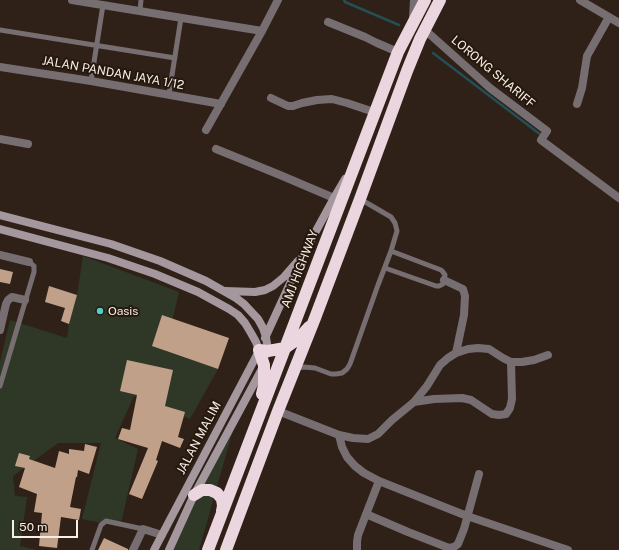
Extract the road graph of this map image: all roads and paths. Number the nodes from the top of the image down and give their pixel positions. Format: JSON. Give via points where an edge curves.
{"nodes":[{"id":1,"x":72,"y":0,"type":"edge"},
{"id":2,"x":141,"y":0,"type":"edge"},
{"id":3,"x":278,"y":0,"type":"edge"},
{"id":4,"x":414,"y":0,"type":"edge"},
{"id":5,"x":425,"y":0,"type":"edge"},
{"id":6,"x":440,"y":0,"type":"edge"},
{"id":7,"x":580,"y":0,"type":"edge"},
{"id":8,"x":103,"y":5,"type":"junction"},
{"id":9,"x":140,"y":11,"type":"junction"},
{"id":10,"x":609,"y":17,"type":"junction"},
{"id":11,"x":181,"y":18,"type":"junction"},
{"id":12,"x":328,"y":22,"type":"dead end"},
{"id":13,"x":619,"y":24,"type":"edge"},
{"id":14,"x":412,"y":25,"type":"junction"},
{"id":15,"x":0,"y":30,"type":"edge"},
{"id":16,"x":425,"y":30,"type":"junction"},
{"id":17,"x":262,"y":31,"type":"junction"},
{"id":18,"x":97,"y":45,"type":"junction"},
{"id":19,"x":398,"y":52,"type":"junction"},
{"id":20,"x":174,"y":58,"type":"junction"},
{"id":21,"x":0,"y":67,"type":"edge"},
{"id":22,"x":91,"y":81,"type":"junction"},
{"id":23,"x":169,"y":94,"type":"junction"},
{"id":24,"x":271,"y":98,"type":"dead end"},
{"id":25,"x":221,"y":104,"type":"junction"},
{"id":26,"x":577,"y":104,"type":"dead end"},
{"id":27,"x":374,"y":112,"type":"junction"},
{"id":28,"x":206,"y":130,"type":"dead end"},
{"id":29,"x":0,"y":139,"type":"edge"},
{"id":30,"x":28,"y":144,"type":"dead end"},
{"id":31,"x":216,"y":149,"type":"dead end"},
{"id":32,"x":355,"y":163,"type":"junction"},
{"id":33,"x":334,"y":198,"type":"junction"},
{"id":34,"x":619,"y":198,"type":"edge"},
{"id":35,"x":360,"y":199,"type":"junction"},
{"id":36,"x":0,"y":215,"type":"edge"},
{"id":37,"x":0,"y":229,"type":"edge"},
{"id":38,"x":391,"y":252,"type":"junction"},
{"id":39,"x":304,"y":253,"type":"junction"},
{"id":40,"x":0,"y":255,"type":"edge"},
{"id":41,"x":29,"y":262,"type":"joint"},
{"id":42,"x":385,"y":268,"type":"junction"},
{"id":43,"x":444,"y":280,"type":"junction"},
{"id":44,"x":225,"y":291,"type":"junction"},
{"id":45,"x":25,"y":300,"type":"junction"},
{"id":46,"x":315,"y":318,"type":"junction"},
{"id":47,"x":0,"y":330,"type":"edge"},
{"id":48,"x":266,"y":337,"type":"junction"},
{"id":49,"x":285,"y":348,"type":"junction"},
{"id":50,"x":264,"y":351,"type":"junction"},
{"id":51,"x":456,"y":353,"type":"junction"},
{"id":52,"x":548,"y":355,"type":"dead end"},
{"id":53,"x":511,"y":362,"type":"junction"},
{"id":54,"x":264,"y":365,"type":"junction"},
{"id":55,"x":296,"y":368,"type":"junction"},
{"id":56,"x":0,"y":386,"type":"edge"},
{"id":57,"x":414,"y":402,"type":"junction"},
{"id":58,"x":278,"y":411,"type":"junction"},
{"id":59,"x":339,"y":435,"type":"junction"},
{"id":60,"x":247,"y":447,"type":"junction"},
{"id":61,"x":479,"y":474,"type":"dead end"},
{"id":62,"x":378,"y":481,"type":"junction"},
{"id":63,"x":194,"y":495,"type":"junction"},
{"id":64,"x":222,"y":514,"type":"junction"},
{"id":65,"x":366,"y":514,"type":"junction"},
{"id":66,"x":468,"y":516,"type":"junction"},
{"id":67,"x":143,"y":529,"type":"junction"},
{"id":68,"x":162,"y":535,"type":"junction"},
{"id":69,"x":92,"y":550,"type":"edge"},
{"id":70,"x":134,"y":550,"type":"edge"},
{"id":71,"x":154,"y":550,"type":"edge"},
{"id":72,"x":168,"y":550,"type":"edge"},
{"id":73,"x":208,"y":550,"type":"edge"},
{"id":74,"x":226,"y":550,"type":"edge"},
{"id":75,"x":357,"y":550,"type":"edge"},
{"id":76,"x":568,"y":550,"type":"edge"}],
"edges":[{"from":1,"to":8,"type":"street"},
{"from":2,"to":9,"type":"lane"},
{"from":3,"to":17,"type":"street"},
{"from":4,"to":14,"type":"street"},
{"from":5,"to":14,"type":"highway","name":"AMJ HIGHWAY"},
{"from":6,"to":16,"type":"highway"},
{"from":7,"to":10,"type":"street"},
{"from":8,"to":9,"type":"street"},
{"from":8,"to":18,"type":"lane"},
{"from":9,"to":11,"type":"street"},
{"from":10,"to":13,"type":"street"},
{"from":10,"to":26,"type":"street","via":[[587,56]]},
{"from":11,"to":17,"type":"street"},
{"from":11,"to":20,"type":"lane"},
{"from":12,"to":19,"type":"street"},
{"from":14,"to":19,"type":"highway","name":"AMJ HIGHWAY"},
{"from":15,"to":18,"type":"lane"},
{"from":16,"to":34,"type":"street","name":"LORONG SHARIFF","via":[[490,88],[547,131],[541,140]]},
{"from":16,"to":35,"type":"highway","via":[[407,71]]},
{"from":17,"to":25,"type":"street"},
{"from":18,"to":20,"type":"lane"},
{"from":18,"to":22,"type":"lane"},
{"from":19,"to":27,"type":"highway","name":"AMJ HIGHWAY"},
{"from":20,"to":23,"type":"lane"},
{"from":21,"to":22,"type":"street","name":"JALAN PANDAN JAYA 1/12"},
{"from":22,"to":23,"type":"street","name":"JALAN PANDAN JAYA 1/12"},
{"from":23,"to":25,"type":"street","name":"JALAN PANDAN JAYA 1/12"},
{"from":24,"to":27,"type":"street","via":[[288,106],[332,99]]},
{"from":25,"to":28,"type":"street"},
{"from":27,"to":32,"type":"highway","name":"AMJ HIGHWAY"},
{"from":29,"to":30,"type":"street"},
{"from":31,"to":33,"type":"street"},
{"from":32,"to":33,"type":"main road"},
{"from":32,"to":49,"type":"highway","name":"AMJ HIGHWAY"},
{"from":33,"to":39,"type":"main road"},
{"from":35,"to":38,"type":"lane","via":[[391,217],[395,223],[397,231]]},
{"from":35,"to":46,"type":"highway"},
{"from":36,"to":44,"type":"main road","via":[[160,261]]},
{"from":37,"to":50,"type":"main road","via":[[108,258],[198,292],[238,315]]},
{"from":38,"to":42,"type":"lane"},
{"from":38,"to":43,"type":"lane","via":[[441,270],[445,275]]},
{"from":39,"to":44,"type":"main road","via":[[284,277],[265,290]]},
{"from":39,"to":48,"type":"main road"},
{"from":40,"to":41,"type":"street"},
{"from":41,"to":45,"type":"lane","via":[[34,266],[34,272]]},
{"from":42,"to":43,"type":"lane","via":[[436,286],[443,284]]},
{"from":42,"to":55,"type":"lane","via":[[347,369],[342,373],[331,374],[315,368]]},
{"from":43,"to":51,"type":"street","via":[[463,289],[465,296]]},
{"from":44,"to":48,"type":"main road","via":[[252,311]]},
{"from":45,"to":47,"type":"street","via":[[12,297],[8,300]]},
{"from":45,"to":56,"type":"lane"},
{"from":46,"to":49,"type":"highway","via":[[302,335]]},
{"from":46,"to":55,"type":"highway"},
{"from":48,"to":50,"type":"main road"},
{"from":49,"to":50,"type":"highway"},
{"from":49,"to":60,"type":"highway","name":"AMJ HIGHWAY"},
{"from":50,"to":54,"type":"highway"},
{"from":50,"to":68,"type":"main road","name":"JALAN MALIM"},
{"from":51,"to":53,"type":"street","via":[[473,348],[489,349]]},
{"from":51,"to":57,"type":"street","via":[[440,365]]},
{"from":52,"to":53,"type":"street","via":[[528,361]]},
{"from":53,"to":57,"type":"street","via":[[512,399],[506,414],[492,414],[471,400],[462,398]]},
{"from":54,"to":60,"type":"highway","via":[[262,395]]},
{"from":54,"to":63,"type":"main road","name":"JALAN MALIM"},
{"from":55,"to":58,"type":"highway"},
{"from":57,"to":59,"type":"street","via":[[378,434],[368,438]]},
{"from":58,"to":59,"type":"street"},
{"from":58,"to":74,"type":"highway"},
{"from":59,"to":62,"type":"street","via":[[347,457],[364,473]]},
{"from":60,"to":64,"type":"highway","name":"AMJ HIGHWAY"},
{"from":61,"to":66,"type":"street"},
{"from":62,"to":65,"type":"street"},
{"from":62,"to":66,"type":"street"},
{"from":63,"to":64,"type":"highway","via":[[202,490],[218,493],[222,499]]},
{"from":63,"to":72,"type":"main road","name":"JALAN MALIM"},
{"from":64,"to":73,"type":"highway","name":"AMJ HIGHWAY"},
{"from":65,"to":66,"type":"street","via":[[449,548],[458,544]]},
{"from":65,"to":75,"type":"street","via":[[358,534]]},
{"from":66,"to":76,"type":"street"},
{"from":67,"to":68,"type":"street"},
{"from":67,"to":69,"type":"lane","via":[[106,521],[101,525]]},
{"from":67,"to":70,"type":"street"},
{"from":68,"to":71,"type":"main road","name":"JALAN MALIM"}]}
